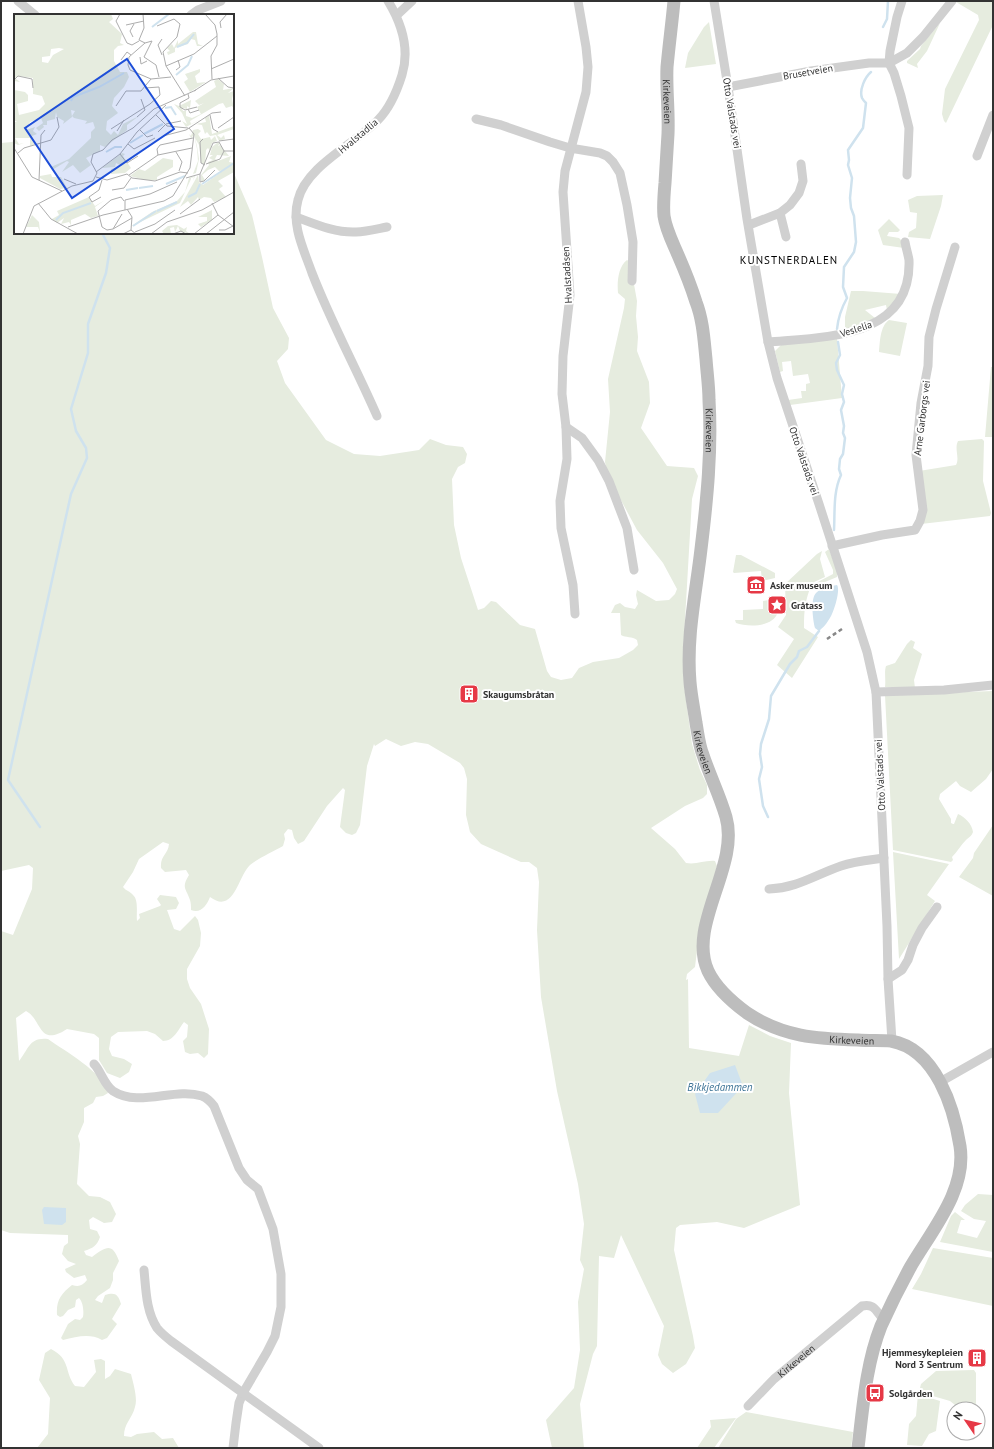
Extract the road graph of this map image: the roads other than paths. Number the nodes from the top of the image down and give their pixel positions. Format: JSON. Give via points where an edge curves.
{"nodes":[{"id":1,"x":18,"y":1,"type":"edge"},
{"id":2,"x":221,"y":1,"type":"edge"},
{"id":3,"x":388,"y":1,"type":"edge"},
{"id":4,"x":412,"y":1,"type":"edge"},
{"id":5,"x":578,"y":1,"type":"edge"},
{"id":6,"x":674,"y":1,"type":"edge"},
{"id":7,"x":714,"y":1,"type":"edge"},
{"id":8,"x":902,"y":1,"type":"edge"},
{"id":9,"x":952,"y":1,"type":"edge"},
{"id":10,"x":34,"y":14,"type":"edge"},
{"id":11,"x":192,"y":14,"type":"edge"},
{"id":12,"x":397,"y":15,"type":"junction"},
{"id":13,"x":889,"y":63,"type":"junction"},
{"id":14,"x":728,"y":87,"type":"junction"},
{"id":15,"x":993,"y":114,"type":"edge"},
{"id":16,"x":476,"y":119,"type":"dead end"},
{"id":17,"x":570,"y":148,"type":"junction"},
{"id":18,"x":977,"y":156,"type":"dead end"},
{"id":19,"x":801,"y":164,"type":"dead end"},
{"id":20,"x":907,"y":175,"type":"dead end"},
{"id":21,"x":780,"y":213,"type":"junction"},
{"id":22,"x":296,"y":217,"type":"junction"},
{"id":23,"x":748,"y":225,"type":"junction"},
{"id":24,"x":387,"y":227,"type":"dead end"},
{"id":25,"x":786,"y":237,"type":"dead end"},
{"id":26,"x":905,"y":242,"type":"dead end"},
{"id":27,"x":955,"y":247,"type":"dead end"},
{"id":28,"x":632,"y":281,"type":"dead end"},
{"id":29,"x":768,"y":342,"type":"junction"},
{"id":30,"x":377,"y":416,"type":"dead end"},
{"id":31,"x":566,"y":426,"type":"junction"},
{"id":32,"x":832,"y":546,"type":"junction"},
{"id":33,"x":634,"y":570,"type":"dead end"},
{"id":34,"x":575,"y":614,"type":"dead end"},
{"id":35,"x":993,"y":685,"type":"edge"},
{"id":36,"x":876,"y":692,"type":"junction"},
{"id":37,"x":884,"y":858,"type":"junction"},
{"id":38,"x":769,"y":889,"type":"dead end"},
{"id":39,"x":937,"y":908,"type":"dead end"},
{"id":40,"x":888,"y":979,"type":"junction"},
{"id":41,"x":892,"y":1041,"type":"junction"},
{"id":42,"x":993,"y":1052,"type":"edge"},
{"id":43,"x":94,"y":1064,"type":"dead end"},
{"id":44,"x":940,"y":1082,"type":"junction"},
{"id":45,"x":144,"y":1270,"type":"dead end"},
{"id":46,"x":884,"y":1320,"type":"junction"},
{"id":47,"x":243,"y":1393,"type":"junction"},
{"id":48,"x":748,"y":1406,"type":"dead end"},
{"id":49,"x":233,"y":1448,"type":"edge"},
{"id":50,"x":319,"y":1448,"type":"edge"},
{"id":51,"x":858,"y":1448,"type":"edge"}],
"edges":[{"from":1,"to":10,"type":"street"},
{"from":2,"to":11,"type":"street"},
{"from":3,"to":12,"type":"street","name":"Hvalstadlia"},
{"from":4,"to":12,"type":"street"},
{"from":5,"to":17,"type":"street","name":"Hvalstadåsen","via":[[588,68],[586,92]]},
{"from":6,"to":41,"type":"main road","name":"Kirkeveien","via":[[668,64],[664,211],[667,230],[680,258],[701,319],[711,441],[702,549],[689,650],[689,679],[701,750],[720,798],[729,830],[723,866],[704,934],[704,959],[719,988],[744,1011],[770,1026],[784,1032],[819,1039]]},
{"from":7,"to":14,"type":"street","name":"Otto Valstads vei"},
{"from":8,"to":13,"type":"street"},
{"from":9,"to":13,"type":"street","name":"Brusetveien","via":[[907,53]]},
{"from":12,"to":22,"type":"street","name":"Hvalstadlia","via":[[406,48],[404,69],[398,89],[378,120],[321,166],[306,182],[298,199]]},
{"from":13,"to":14,"type":"street","name":"Brusetveien","via":[[811,70]]},
{"from":13,"to":20,"type":"street","via":[[909,128]]},
{"from":14,"to":23,"type":"street","name":"Otto Valstads vei"},
{"from":15,"to":18,"type":"street"},
{"from":16,"to":17,"type":"street"},
{"from":17,"to":28,"type":"street","via":[[594,151],[607,156],[620,173],[633,242]]},
{"from":17,"to":31,"type":"street","name":"Hvalstadåsen","via":[[563,192],[570,295],[562,378]]},
{"from":19,"to":21,"type":"street","via":[[803,181],[799,193]]},
{"from":21,"to":23,"type":"street"},
{"from":21,"to":25,"type":"street"},
{"from":22,"to":24,"type":"street","via":[[345,232]]},
{"from":22,"to":30,"type":"street","name":"Hvalstadlia","via":[[299,236],[325,307]]},
{"from":23,"to":29,"type":"street","name":"Otto Valstads vei"},
{"from":26,"to":29,"type":"street","name":"Veslelia","via":[[909,260],[906,285],[900,301],[888,315],[854,332]]},
{"from":27,"to":32,"type":"street","name":"Arne Garborgs vei","via":[[929,337],[928,366],[916,455],[923,510],[920,521],[915,530]]},
{"from":29,"to":32,"type":"street","name":"Otto Valstads vei","via":[[777,378]]},
{"from":31,"to":33,"type":"street","via":[[582,438],[609,481],[627,528]]},
{"from":31,"to":34,"type":"street","name":"Hvalstadåsen","via":[[567,459],[560,501],[561,528],[573,585]]},
{"from":32,"to":36,"type":"street","name":"Otto Valstads vei","via":[[871,665]]},
{"from":35,"to":36,"type":"street","via":[[944,690]]},
{"from":36,"to":37,"type":"street","name":"Otto Valstads vei"},
{"from":37,"to":38,"type":"street","via":[[855,862],[795,885]]},
{"from":37,"to":40,"type":"street","name":"Otto Valstads vei"},
{"from":39,"to":40,"type":"street","via":[[922,928],[902,970]]},
{"from":40,"to":41,"type":"street","name":"Otto Valstads vei"},
{"from":41,"to":44,"type":"main road","name":"Kirkeveien","via":[[909,1048],[925,1060]]},
{"from":42,"to":44,"type":"street"},
{"from":43,"to":47,"type":"street","via":[[111,1090],[120,1095],[130,1098],[186,1094],[207,1098],[214,1106],[239,1168],[247,1180],[258,1189],[273,1229],[281,1274],[281,1308],[275,1336]]},
{"from":44,"to":46,"type":"main road","name":"Kirkeveien","via":[[950,1106],[959,1142],[959,1175],[948,1203],[909,1270]]},
{"from":45,"to":47,"type":"street","via":[[146,1299],[158,1329]]},
{"from":46,"to":48,"type":"street","name":"Kirkeveien","via":[[873,1307],[862,1306],[774,1379]]},
{"from":46,"to":51,"type":"main road","name":"Kirkeveien","via":[[869,1369]]},
{"from":47,"to":49,"type":"street","via":[[239,1403]]},
{"from":47,"to":50,"type":"street"}]}
